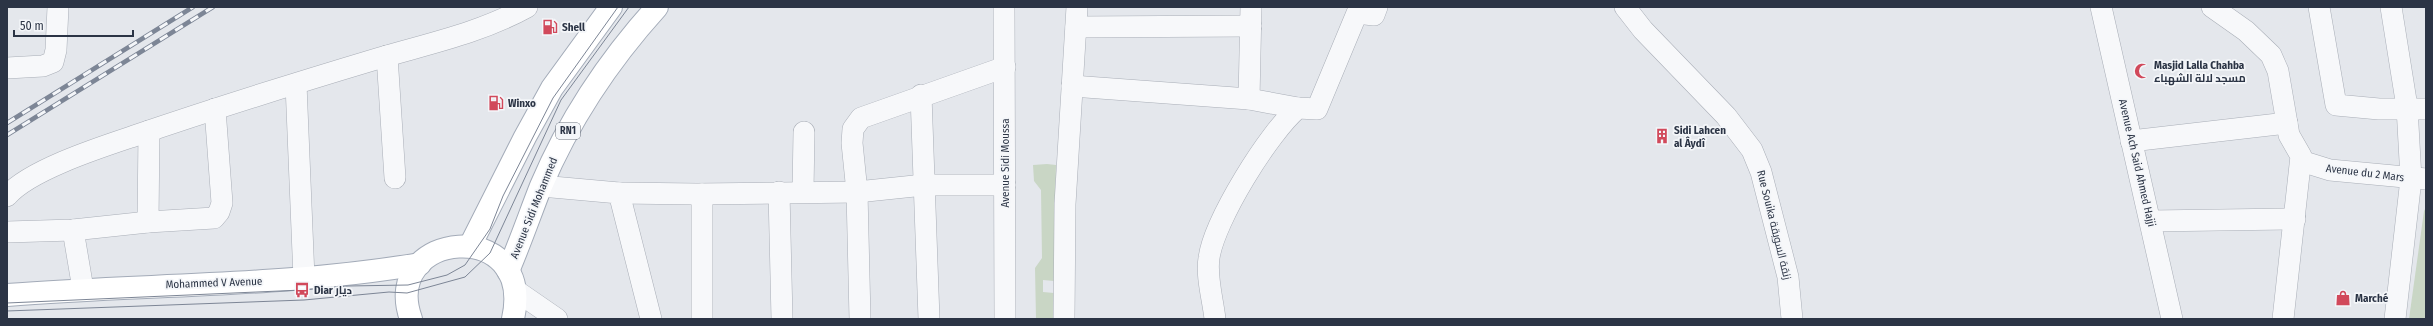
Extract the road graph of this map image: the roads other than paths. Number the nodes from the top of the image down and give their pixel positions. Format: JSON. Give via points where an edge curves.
{"nodes":[{"id":1,"x":58,"y":7,"type":"edge"},
{"id":2,"x":527,"y":7,"type":"edge"},
{"id":3,"x":611,"y":7,"type":"edge"},
{"id":4,"x":656,"y":7,"type":"edge"},
{"id":5,"x":1004,"y":7,"type":"edge"},
{"id":6,"x":1377,"y":7,"type":"edge"},
{"id":7,"x":1625,"y":7,"type":"edge"},
{"id":8,"x":2101,"y":7,"type":"edge"},
{"id":9,"x":2212,"y":7,"type":"edge"},
{"id":10,"x":2319,"y":7,"type":"edge"},
{"id":11,"x":2390,"y":7,"type":"edge"},
{"id":12,"x":1132,"y":16,"type":"edge"},
{"id":13,"x":1251,"y":16,"type":"edge"},
{"id":14,"x":1076,"y":17,"type":"edge"},
{"id":15,"x":387,"y":56,"type":"junction"},
{"id":16,"x":1005,"y":67,"type":"junction"},
{"id":17,"x":7,"y":68,"type":"edge"},
{"id":18,"x":296,"y":84,"type":"junction"},
{"id":19,"x":1072,"y":86,"type":"junction"},
{"id":20,"x":921,"y":95,"type":"junction"},
{"id":21,"x":1250,"y":99,"type":"junction"},
{"id":22,"x":1298,"y":108,"type":"junction"},
{"id":23,"x":2417,"y":108,"type":"edge"},
{"id":24,"x":214,"y":109,"type":"junction"},
{"id":25,"x":2287,"y":123,"type":"junction"},
{"id":26,"x":149,"y":131,"type":"junction"},
{"id":27,"x":804,"y":132,"type":"dead end"},
{"id":28,"x":2131,"y":141,"type":"junction"},
{"id":29,"x":2301,"y":161,"type":"junction"},
{"id":30,"x":395,"y":178,"type":"dead end"},
{"id":31,"x":2418,"y":179,"type":"edge"},
{"id":32,"x":1005,"y":185,"type":"junction"},
{"id":33,"x":541,"y":186,"type":"junction"},
{"id":34,"x":924,"y":186,"type":"junction"},
{"id":35,"x":779,"y":192,"type":"junction"},
{"id":36,"x":803,"y":192,"type":"junction"},
{"id":37,"x":857,"y":192,"type":"junction"},
{"id":38,"x":619,"y":193,"type":"junction"},
{"id":39,"x":702,"y":194,"type":"junction"},
{"id":40,"x":7,"y":196,"type":"edge"},
{"id":41,"x":2295,"y":219,"type":"junction"},
{"id":42,"x":2151,"y":221,"type":"junction"},
{"id":43,"x":148,"y":222,"type":"junction"},
{"id":44,"x":73,"y":230,"type":"junction"},
{"id":45,"x":7,"y":232,"type":"edge"},
{"id":46,"x":470,"y":246,"type":"junction"},
{"id":47,"x":420,"y":264,"type":"junction"},
{"id":48,"x":304,"y":278,"type":"junction"},
{"id":49,"x":512,"y":281,"type":"junction"},
{"id":50,"x":83,"y":289,"type":"junction"},
{"id":51,"x":7,"y":295,"type":"edge"},
{"id":52,"x":411,"y":319,"type":"edge"},
{"id":53,"x":513,"y":319,"type":"edge"},
{"id":54,"x":558,"y":319,"type":"edge"},
{"id":55,"x":651,"y":319,"type":"edge"},
{"id":56,"x":702,"y":319,"type":"edge"},
{"id":57,"x":782,"y":319,"type":"edge"},
{"id":58,"x":860,"y":319,"type":"edge"},
{"id":59,"x":928,"y":319,"type":"edge"},
{"id":60,"x":1005,"y":319,"type":"edge"},
{"id":61,"x":1064,"y":319,"type":"edge"},
{"id":62,"x":1215,"y":319,"type":"edge"},
{"id":63,"x":1792,"y":319,"type":"edge"},
{"id":64,"x":2172,"y":319,"type":"edge"},
{"id":65,"x":2283,"y":319,"type":"edge"},
{"id":66,"x":2395,"y":319,"type":"edge"}],
"edges":[{"from":1,"to":17,"type":"street","via":[[53,62],[43,66]]},
{"from":2,"to":15,"type":"street","via":[[504,20],[468,34]]},
{"from":3,"to":46,"type":"main road","via":[[552,88]]},
{"from":4,"to":33,"type":"main road","name":"Avenue Sidi Mohammed","number":"RN1","via":[[616,54],[596,83],[574,118]]},
{"from":5,"to":16,"type":"street","name":"Avenue Sidi Moussa"},
{"from":6,"to":22,"type":"street","via":[[1374,15],[1357,13],[1317,109]]},
{"from":7,"to":63,"type":"street","name":"Rue Souika زنقة السويقة","via":[[1643,30],[1743,136],[1757,159],[1788,276]]},
{"from":8,"to":28,"type":"street","name":"Avenue Ach Said Ahmed Hajji"},
{"from":9,"to":25,"type":"street","via":[[2246,31],[2271,55],[2278,71]]},
{"from":10,"to":23,"type":"street","via":[[2336,105],[2379,109]]},
{"from":11,"to":23,"type":"street"},
{"from":12,"to":13,"type":"street"},
{"from":12,"to":14,"type":"street"},
{"from":13,"to":21,"type":"street"},
{"from":14,"to":19,"type":"street"},
{"from":15,"to":18,"type":"street"},
{"from":15,"to":30,"type":"street"},
{"from":16,"to":20,"type":"street"},
{"from":16,"to":32,"type":"street","name":"Avenue Sidi Moussa"},
{"from":18,"to":24,"type":"street"},
{"from":18,"to":48,"type":"street"},
{"from":19,"to":21,"type":"street"},
{"from":19,"to":61,"type":"street","via":[[1065,204]]},
{"from":20,"to":34,"type":"street"},
{"from":20,"to":37,"type":"street","via":[[856,122],[852,143]]},
{"from":21,"to":22,"type":"street"},
{"from":22,"to":62,"type":"street","via":[[1275,131],[1219,228],[1209,259]]},
{"from":23,"to":31,"type":"street"},
{"from":24,"to":26,"type":"street"},
{"from":24,"to":43,"type":"street","via":[[222,203],[219,212],[209,220]]},
{"from":25,"to":28,"type":"street"},
{"from":25,"to":29,"type":"street"},
{"from":26,"to":40,"type":"street","via":[[98,148],[44,172],[21,184]]},
{"from":26,"to":43,"type":"street"},
{"from":27,"to":36,"type":"street"},
{"from":28,"to":42,"type":"street","name":"Avenue Ach Said Ahmed Hajji"},
{"from":29,"to":31,"type":"street","name":"Avenue du 2 Mars","via":[[2330,170]]},
{"from":29,"to":41,"type":"street"},
{"from":31,"to":66,"type":"street"},
{"from":32,"to":34,"type":"street"},
{"from":32,"to":60,"type":"street","name":"Avenue Sidi Moussa"},
{"from":33,"to":38,"type":"street"},
{"from":33,"to":49,"type":"main road","name":"Avenue Sidi Mohammed","number":"RN1"},
{"from":34,"to":37,"type":"street"},
{"from":34,"to":59,"type":"street"},
{"from":35,"to":36,"type":"street"},
{"from":35,"to":39,"type":"street"},
{"from":35,"to":57,"type":"street"},
{"from":36,"to":37,"type":"street"},
{"from":37,"to":58,"type":"street"},
{"from":38,"to":39,"type":"street"},
{"from":38,"to":55,"type":"street"},
{"from":39,"to":56,"type":"street"},
{"from":41,"to":42,"type":"street"},
{"from":41,"to":65,"type":"street"},
{"from":42,"to":64,"type":"street","name":"Avenue Ach Said Ahmed Hajji"},
{"from":43,"to":44,"type":"street"},
{"from":44,"to":45,"type":"street"},
{"from":44,"to":50,"type":"street"},
{"from":46,"to":47,"type":"main road","via":[[449,247],[433,253]]},
{"from":46,"to":49,"type":"main road","via":[[490,253]]},
{"from":47,"to":48,"type":"main road","name":"Mohammed V Avenue"},
{"from":47,"to":52,"type":"main road","via":[[413,274],[407,293]]},
{"from":48,"to":50,"type":"main road","name":"Mohammed V Avenue"},
{"from":49,"to":53,"type":"main road","number":"RN1","via":[[516,305]]},
{"from":49,"to":54,"type":"street"},
{"from":50,"to":51,"type":"main road","name":"Mohammed V Avenue"}]}
